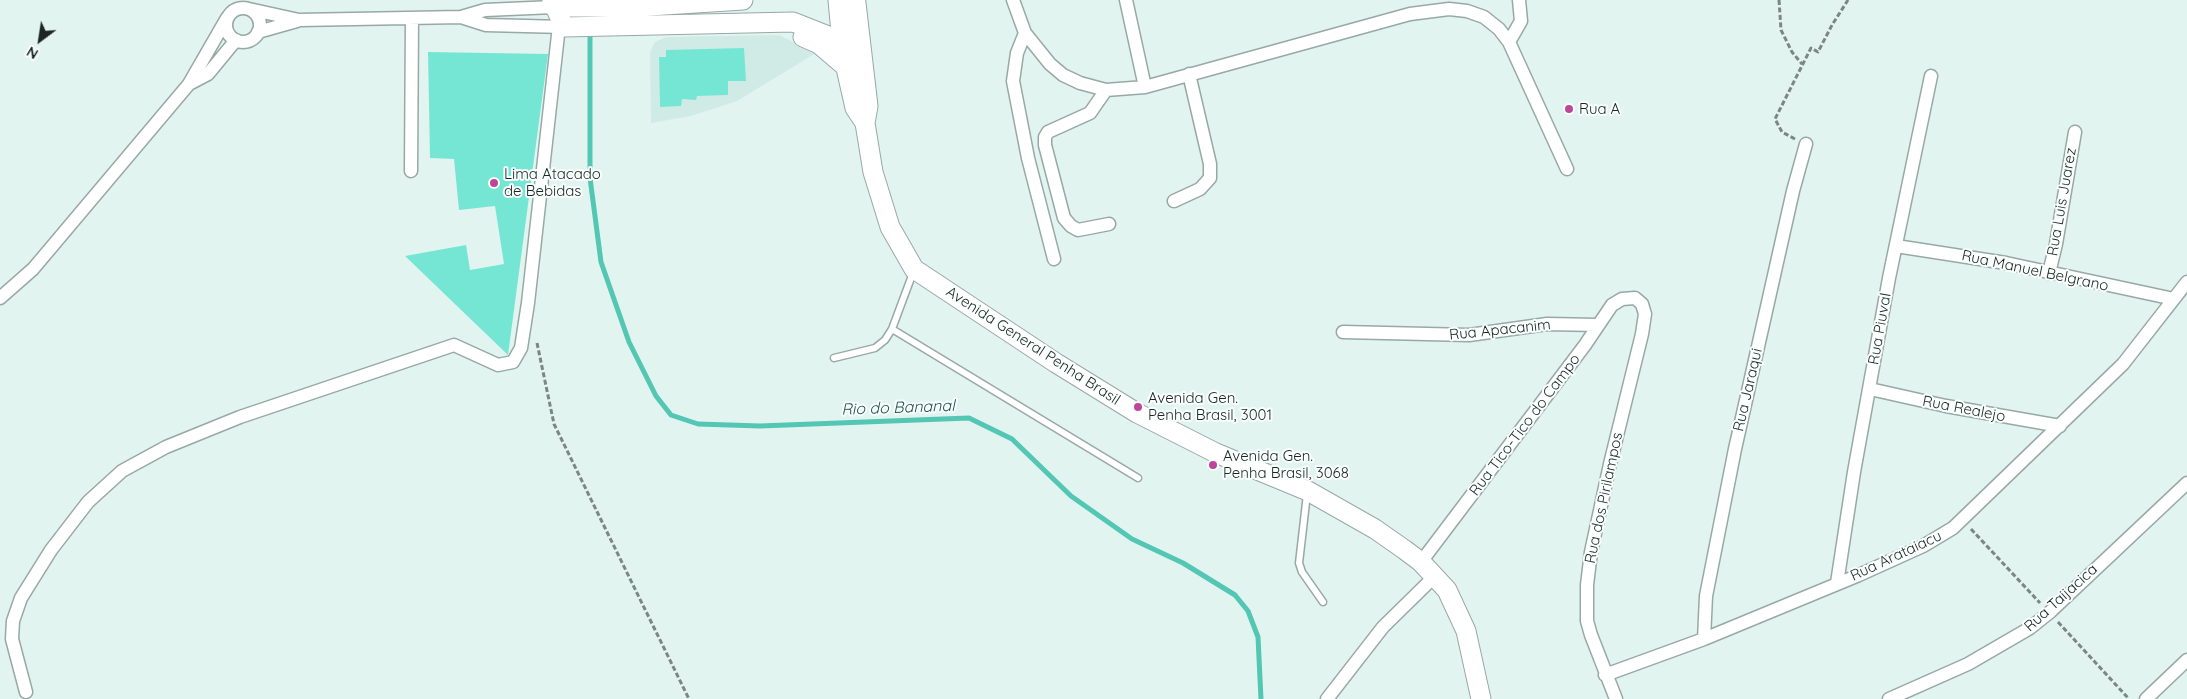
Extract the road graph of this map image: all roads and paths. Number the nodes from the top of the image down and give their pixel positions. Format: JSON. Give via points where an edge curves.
{"nodes":[{"id":1,"x":743,"y":0,"type":"edge"},
{"id":2,"x":1013,"y":0,"type":"edge"},
{"id":3,"x":1126,"y":0,"type":"edge"},
{"id":4,"x":1519,"y":0,"type":"edge"},
{"id":5,"x":1779,"y":0,"type":"edge"},
{"id":6,"x":1848,"y":0,"type":"edge"},
{"id":7,"x":706,"y":1,"type":"edge"},
{"id":8,"x":848,"y":1,"type":"edge"},
{"id":9,"x":634,"y":3,"type":"edge"},
{"id":10,"x":559,"y":5,"type":"edge"},
{"id":11,"x":237,"y":8,"type":"edge"},
{"id":12,"x":461,"y":16,"type":"junction"},
{"id":13,"x":412,"y":18,"type":"junction"},
{"id":14,"x":299,"y":20,"type":"junction"},
{"id":15,"x":772,"y":23,"type":"junction"},
{"id":16,"x":605,"y":26,"type":"junction"},
{"id":17,"x":563,"y":27,"type":"junction"},
{"id":18,"x":258,"y":32,"type":"junction"},
{"id":19,"x":1026,"y":33,"type":"junction"},
{"id":20,"x":236,"y":40,"type":"junction"},
{"id":21,"x":850,"y":40,"type":"junction"},
{"id":22,"x":1509,"y":42,"type":"junction"},
{"id":23,"x":1802,"y":64,"type":"junction"},
{"id":24,"x":846,"y":67,"type":"junction"},
{"id":25,"x":1189,"y":74,"type":"junction"},
{"id":26,"x":1930,"y":76,"type":"dead end"},
{"id":27,"x":189,"y":84,"type":"junction"},
{"id":28,"x":1145,"y":87,"type":"junction"},
{"id":29,"x":1106,"y":90,"type":"junction"},
{"id":30,"x":864,"y":123,"type":"junction"},
{"id":31,"x":2074,"y":132,"type":"dead end"},
{"id":32,"x":1806,"y":144,"type":"joint"},
{"id":33,"x":1567,"y":169,"type":"dead end"},
{"id":34,"x":411,"y":171,"type":"dead end"},
{"id":35,"x":1174,"y":201,"type":"dead end"},
{"id":36,"x":1109,"y":224,"type":"dead end"},
{"id":37,"x":1896,"y":246,"type":"junction"},
{"id":38,"x":1054,"y":259,"type":"dead end"},
{"id":39,"x":914,"y":269,"type":"junction"},
{"id":40,"x":2049,"y":272,"type":"junction"},
{"id":41,"x":2187,"y":282,"type":"edge"},
{"id":42,"x":0,"y":298,"type":"edge"},
{"id":43,"x":1635,"y":298,"type":"joint"},
{"id":44,"x":2174,"y":299,"type":"junction"},
{"id":45,"x":1598,"y":325,"type":"junction"},
{"id":46,"x":892,"y":329,"type":"junction"},
{"id":47,"x":1342,"y":332,"type":"dead end"},
{"id":48,"x":536,"y":340,"type":"dead end"},
{"id":49,"x":834,"y":358,"type":"dead end"},
{"id":50,"x":1870,"y":389,"type":"junction"},
{"id":51,"x":2060,"y":426,"type":"junction"},
{"id":52,"x":1138,"y":478,"type":"dead end"},
{"id":53,"x":2187,"y":483,"type":"edge"},
{"id":54,"x":1308,"y":491,"type":"junction"},
{"id":55,"x":1964,"y":518,"type":"junction"},
{"id":56,"x":1421,"y":562,"type":"junction"},
{"id":57,"x":1435,"y":576,"type":"junction"},
{"id":58,"x":1838,"y":583,"type":"junction"},
{"id":59,"x":1323,"y":602,"type":"dead end"},
{"id":60,"x":2050,"y":612,"type":"junction"},
{"id":61,"x":1704,"y":639,"type":"junction"},
{"id":62,"x":2187,"y":660,"type":"edge"},
{"id":63,"x":1605,"y":675,"type":"junction"},
{"id":64,"x":26,"y":692,"type":"dead end"},
{"id":65,"x":689,"y":699,"type":"edge"},
{"id":66,"x":1327,"y":699,"type":"edge"},
{"id":67,"x":1481,"y":699,"type":"edge"},
{"id":68,"x":1616,"y":699,"type":"edge"},
{"id":69,"x":1889,"y":699,"type":"edge"},
{"id":70,"x":2129,"y":699,"type":"edge"},
{"id":71,"x":2146,"y":699,"type":"edge"}],
"edges":[{"from":1,"to":7,"type":"main road"},
{"from":2,"to":19,"type":"street"},
{"from":3,"to":28,"type":"street"},
{"from":4,"to":22,"type":"street","via":[[1521,21]]},
{"from":5,"to":23,"type":"path","via":[[1781,30]]},
{"from":6,"to":23,"type":"path","via":[[1818,52],[1810,48]]},
{"from":7,"to":9,"type":"main road"},
{"from":8,"to":21,"type":"main road","name":"Avenida General Penha Brasil"},
{"from":9,"to":10,"type":"main road"},
{"from":9,"to":16,"type":"main road","via":[[626,18]]},
{"from":10,"to":12,"type":"street","via":[[485,10]]},
{"from":10,"to":17,"type":"main road"},
{"from":11,"to":14,"type":"street"},
{"from":11,"to":18,"type":"street","via":[[257,16]]},
{"from":11,"to":20,"type":"street","via":[[226,29]]},
{"from":11,"to":27,"type":"street"},
{"from":12,"to":13,"type":"street"},
{"from":12,"to":17,"type":"street","via":[[486,25]]},
{"from":13,"to":14,"type":"street"},
{"from":13,"to":34,"type":"street"},
{"from":14,"to":18,"type":"street"},
{"from":15,"to":16,"type":"main road"},
{"from":15,"to":21,"type":"main road","via":[[793,22]]},
{"from":15,"to":24,"type":"main road","via":[[819,44]]},
{"from":16,"to":17,"type":"main road"},
{"from":17,"to":64,"type":"street","via":[[528,303],[521,348],[513,362],[498,365],[454,345],[240,417],[166,447],[122,471],[88,502],[21,598],[13,621],[12,639]]},
{"from":18,"to":20,"type":"street","via":[[251,40]]},
{"from":19,"to":29,"type":"street","via":[[1039,52],[1063,75]]},
{"from":19,"to":38,"type":"street","via":[[1017,54],[1013,81],[1028,158]]},
{"from":20,"to":27,"type":"street","via":[[208,74]]},
{"from":21,"to":24,"type":"main road","name":"Avenida General Penha Brasil"},
{"from":21,"to":30,"type":"main road","name":"Avenida General Penha Brasil","via":[[868,106]]},
{"from":22,"to":25,"type":"street","via":[[1484,18],[1449,9],[1431,10]]},
{"from":22,"to":33,"type":"street"},
{"from":23,"to":32,"type":"path","via":[[1775,119],[1782,132]]},
{"from":24,"to":30,"type":"main road","name":"Avenida General Penha Brasil","via":[[855,108]]},
{"from":25,"to":28,"type":"street"},
{"from":25,"to":35,"type":"street","via":[[1210,164],[1210,178],[1200,189]]},
{"from":26,"to":37,"type":"street","name":"Rua Piuval"},
{"from":27,"to":42,"type":"street","via":[[33,269]]},
{"from":28,"to":29,"type":"street"},
{"from":29,"to":36,"type":"street","via":[[1090,113],[1048,132],[1045,145],[1064,218],[1078,230]]},
{"from":30,"to":39,"type":"main road","name":"Avenida General Penha Brasil","via":[[882,206]]},
{"from":31,"to":40,"type":"street","name":"Rua Luis Juarez"},
{"from":32,"to":61,"type":"street","name":"Rua Jaraqui","via":[[1735,448],[1706,596]]},
{"from":37,"to":40,"type":"street","name":"Rua Manuel Belgrano"},
{"from":37,"to":50,"type":"street","name":"Rua Piuval"},
{"from":39,"to":46,"type":"lane"},
{"from":39,"to":54,"type":"main road","name":"Avenida General Penha Brasil","via":[[1138,413],[1216,454]]},
{"from":40,"to":44,"type":"street","name":"Rua Manuel Belgrano"},
{"from":41,"to":44,"type":"street","name":"Rua Arataiacu"},
{"from":43,"to":45,"type":"street","name":"Rua Tico-Tico do Campo","via":[[1622,299],[1612,305]]},
{"from":43,"to":63,"type":"street","name":"Rua dos Pirilampos","via":[[1642,304],[1645,314],[1642,334],[1610,464],[1587,584],[1587,620]]},
{"from":44,"to":51,"type":"street","name":"Rua Arataiacu","via":[[2123,364]]},
{"from":45,"to":47,"type":"street","name":"Rua Apacanim","via":[[1547,324],[1469,335]]},
{"from":45,"to":56,"type":"street","name":"Rua Tico-Tico do Campo"},
{"from":46,"to":49,"type":"lane","via":[[875,348]]},
{"from":46,"to":52,"type":"lane"},
{"from":48,"to":65,"type":"path","via":[[554,424]]},
{"from":50,"to":51,"type":"street","name":"Rua Realejo"},
{"from":50,"to":58,"type":"street","name":"Rua Piuval"},
{"from":51,"to":55,"type":"street","name":"Rua Arataiacu"},
{"from":53,"to":60,"type":"street","name":"Rua Taijacica"},
{"from":54,"to":56,"type":"main road","name":"Avenida General Penha Brasil","via":[[1375,529]]},
{"from":54,"to":59,"type":"lane","via":[[1299,563]]},
{"from":55,"to":58,"type":"street","name":"Rua Arataiacu","via":[[1923,546]]},
{"from":55,"to":60,"type":"path","via":[[1967,525]]},
{"from":56,"to":57,"type":"main road","name":"Avenida General Penha Brasil"},
{"from":57,"to":66,"type":"street","via":[[1383,627]]},
{"from":57,"to":67,"type":"main road","name":"Avenida General Penha Brasil","via":[[1447,590],[1466,631]]},
{"from":58,"to":61,"type":"street","name":"Rua Arataiacu"},
{"from":60,"to":69,"type":"street","name":"Rua Taijacica","via":[[1997,649]]},
{"from":60,"to":70,"type":"path"},
{"from":61,"to":63,"type":"street","name":"Rua Arataiacu"},
{"from":62,"to":71,"type":"street"},
{"from":63,"to":68,"type":"street","name":"Rua dos Pirilampos"}]}
